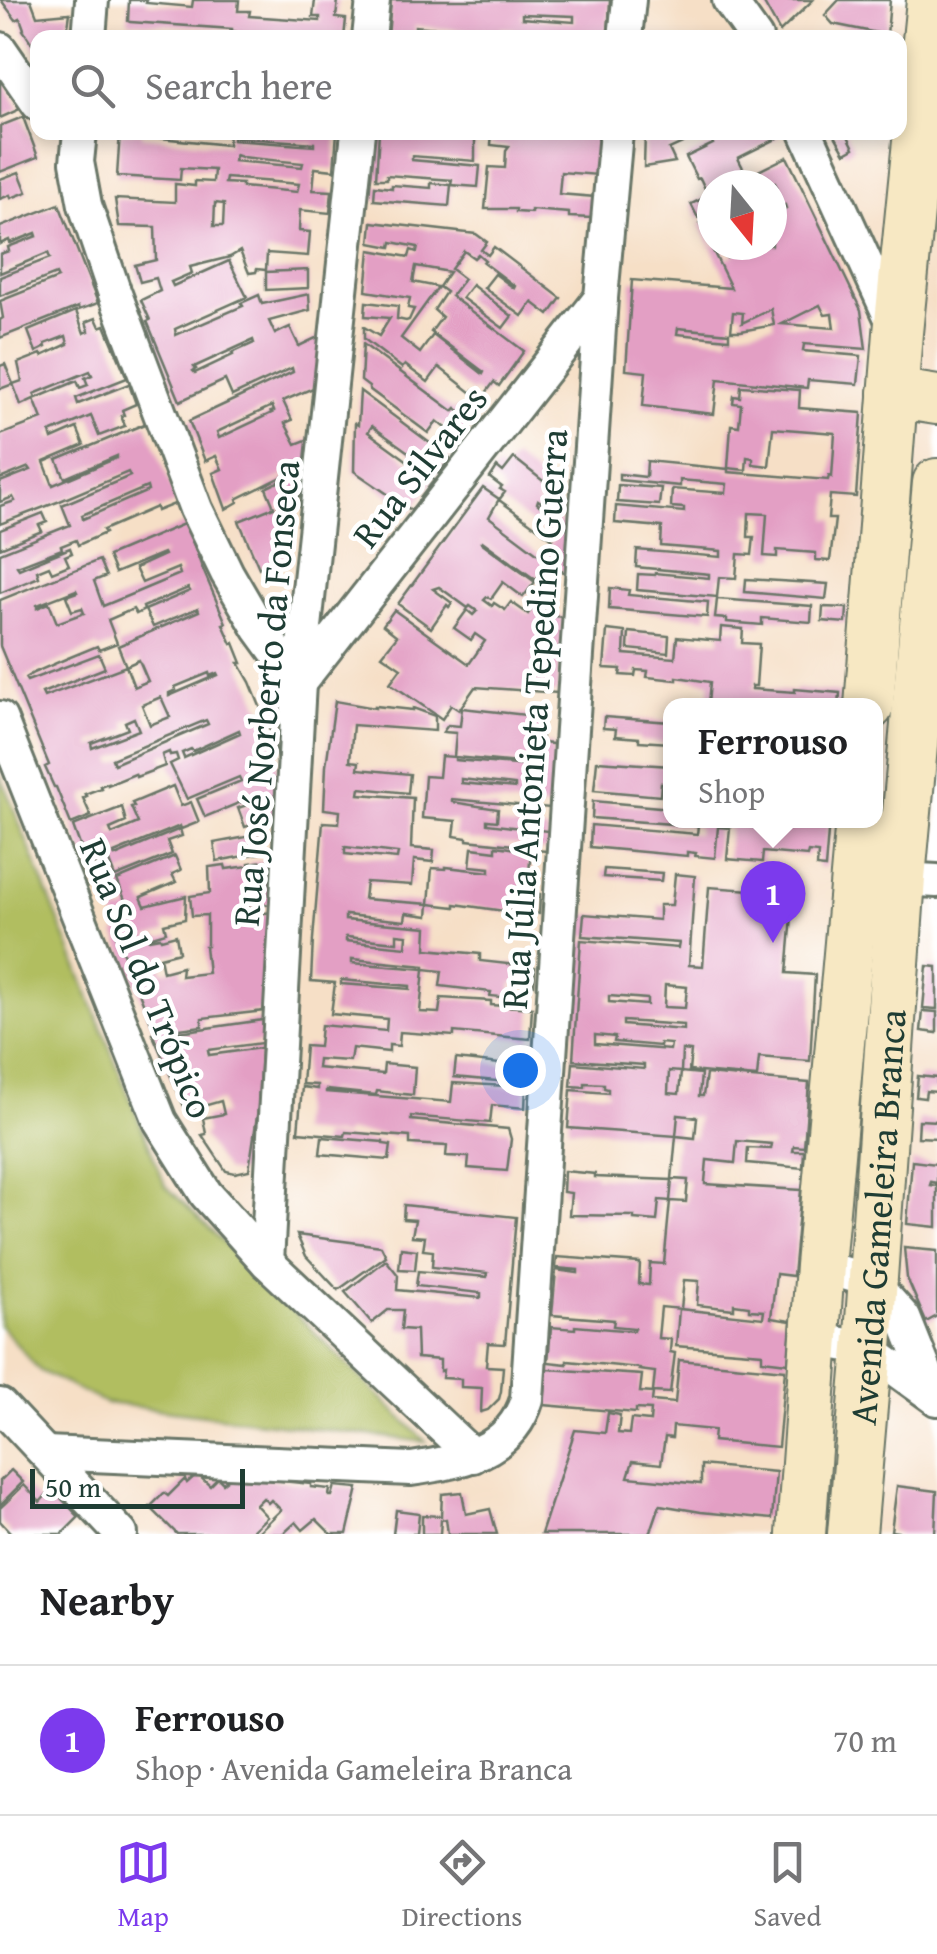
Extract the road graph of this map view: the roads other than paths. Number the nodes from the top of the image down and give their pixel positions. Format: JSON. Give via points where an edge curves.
{"nodes":[{"id":1,"x":92,"y":0,"type":"edge"},
{"id":2,"x":373,"y":0,"type":"edge"},
{"id":3,"x":629,"y":0,"type":"edge"},
{"id":4,"x":729,"y":0,"type":"edge"},
{"id":5,"x":931,"y":0,"type":"edge"},
{"id":6,"x":90,"y":30,"type":"edge"},
{"id":7,"x":370,"y":30,"type":"edge"},
{"id":8,"x":626,"y":30,"type":"edge"},
{"id":9,"x":750,"y":30,"type":"edge"},
{"id":10,"x":0,"y":49,"type":"edge"},
{"id":11,"x":30,"y":92,"type":"edge"},
{"id":12,"x":357,"y":140,"type":"edge"},
{"id":13,"x":615,"y":140,"type":"edge"},
{"id":14,"x":810,"y":140,"type":"edge"},
{"id":15,"x":78,"y":147,"type":"edge"},
{"id":16,"x":601,"y":298,"type":"junction"},
{"id":17,"x":898,"y":333,"type":"junction"},
{"id":18,"x":915,"y":396,"type":"edge"},
{"id":19,"x":937,"y":483,"type":"edge"},
{"id":20,"x":299,"y":683,"type":"junction"},
{"id":21,"x":869,"y":698,"type":"edge"},
{"id":22,"x":0,"y":718,"type":"edge"},
{"id":23,"x":865,"y":828,"type":"edge"},
{"id":24,"x":898,"y":879,"type":"edge"},
{"id":25,"x":267,"y":1262,"type":"junction"},
{"id":26,"x":820,"y":1266,"type":"junction"},
{"id":27,"x":871,"y":1281,"type":"junction"},
{"id":28,"x":816,"y":1338,"type":"junction"},
{"id":29,"x":868,"y":1349,"type":"junction"},
{"id":30,"x":936,"y":1399,"type":"edge"},
{"id":31,"x":0,"y":1405,"type":"edge"},
{"id":32,"x":46,"y":1453,"type":"junction"},
{"id":33,"x":472,"y":1456,"type":"junction"},
{"id":34,"x":121,"y":1534,"type":"edge"},
{"id":35,"x":801,"y":1534,"type":"edge"},
{"id":36,"x":852,"y":1534,"type":"edge"}],
"edges":[{"from":1,"to":6,"type":"street"},
{"from":2,"to":7,"type":"street"},
{"from":3,"to":8,"type":"street"},
{"from":4,"to":9,"type":"street"},
{"from":5,"to":17,"type":"main road"},
{"from":10,"to":11,"type":"street"},
{"from":12,"to":20,"type":"street","name":"Rua José Norberto da Fonseca"},
{"from":13,"to":16,"type":"street","name":"Rua Júlia Antonieta Tepedino Guerra"},
{"from":14,"to":17,"type":"street"},
{"from":15,"to":20,"type":"street","via":[[84,205],[196,509],[259,628]]},
{"from":16,"to":20,"type":"street","name":"Rua Silvares"},
{"from":16,"to":33,"type":"street","name":"Rua Júlia Antonieta Tepedino Guerra","via":[[527,1399],[508,1435]]},
{"from":17,"to":18,"type":"main road"},
{"from":18,"to":21,"type":"main road"},
{"from":19,"to":24,"type":"main road","name":"Avenida Gameleira Branca"},
{"from":20,"to":25,"type":"street","name":"Rua José Norberto da Fonseca"},
{"from":22,"to":25,"type":"street","name":"Rua Sol do Trópico","via":[[160,1121],[206,1194]]},
{"from":23,"to":24,"type":"main road","name":"Avenida Gameleira Branca"},
{"from":24,"to":26,"type":"main road","name":"Avenida Gameleira Branca"},
{"from":24,"to":27,"type":"main road","name":"Avenida Gameleira Branca"},
{"from":25,"to":33,"type":"street","name":"Rua Sol do Trópico"},
{"from":26,"to":27,"type":"street"},
{"from":26,"to":28,"type":"main road","name":"Avenida Gameleira Branca"},
{"from":27,"to":29,"type":"main road","name":"Avenida Gameleira Branca"},
{"from":27,"to":30,"type":"street","via":[[904,1318]]},
{"from":28,"to":29,"type":"street"},
{"from":28,"to":35,"type":"main road","name":"Avenida Gameleira Branca"},
{"from":29,"to":30,"type":"street"},
{"from":29,"to":36,"type":"main road","name":"Avenida Gameleira Branca"},
{"from":31,"to":32,"type":"street"},
{"from":32,"to":33,"type":"street","name":"Rua Júlia Antonieta Tepedino Guerra","via":[[411,1469]]},
{"from":32,"to":34,"type":"street"}]}
